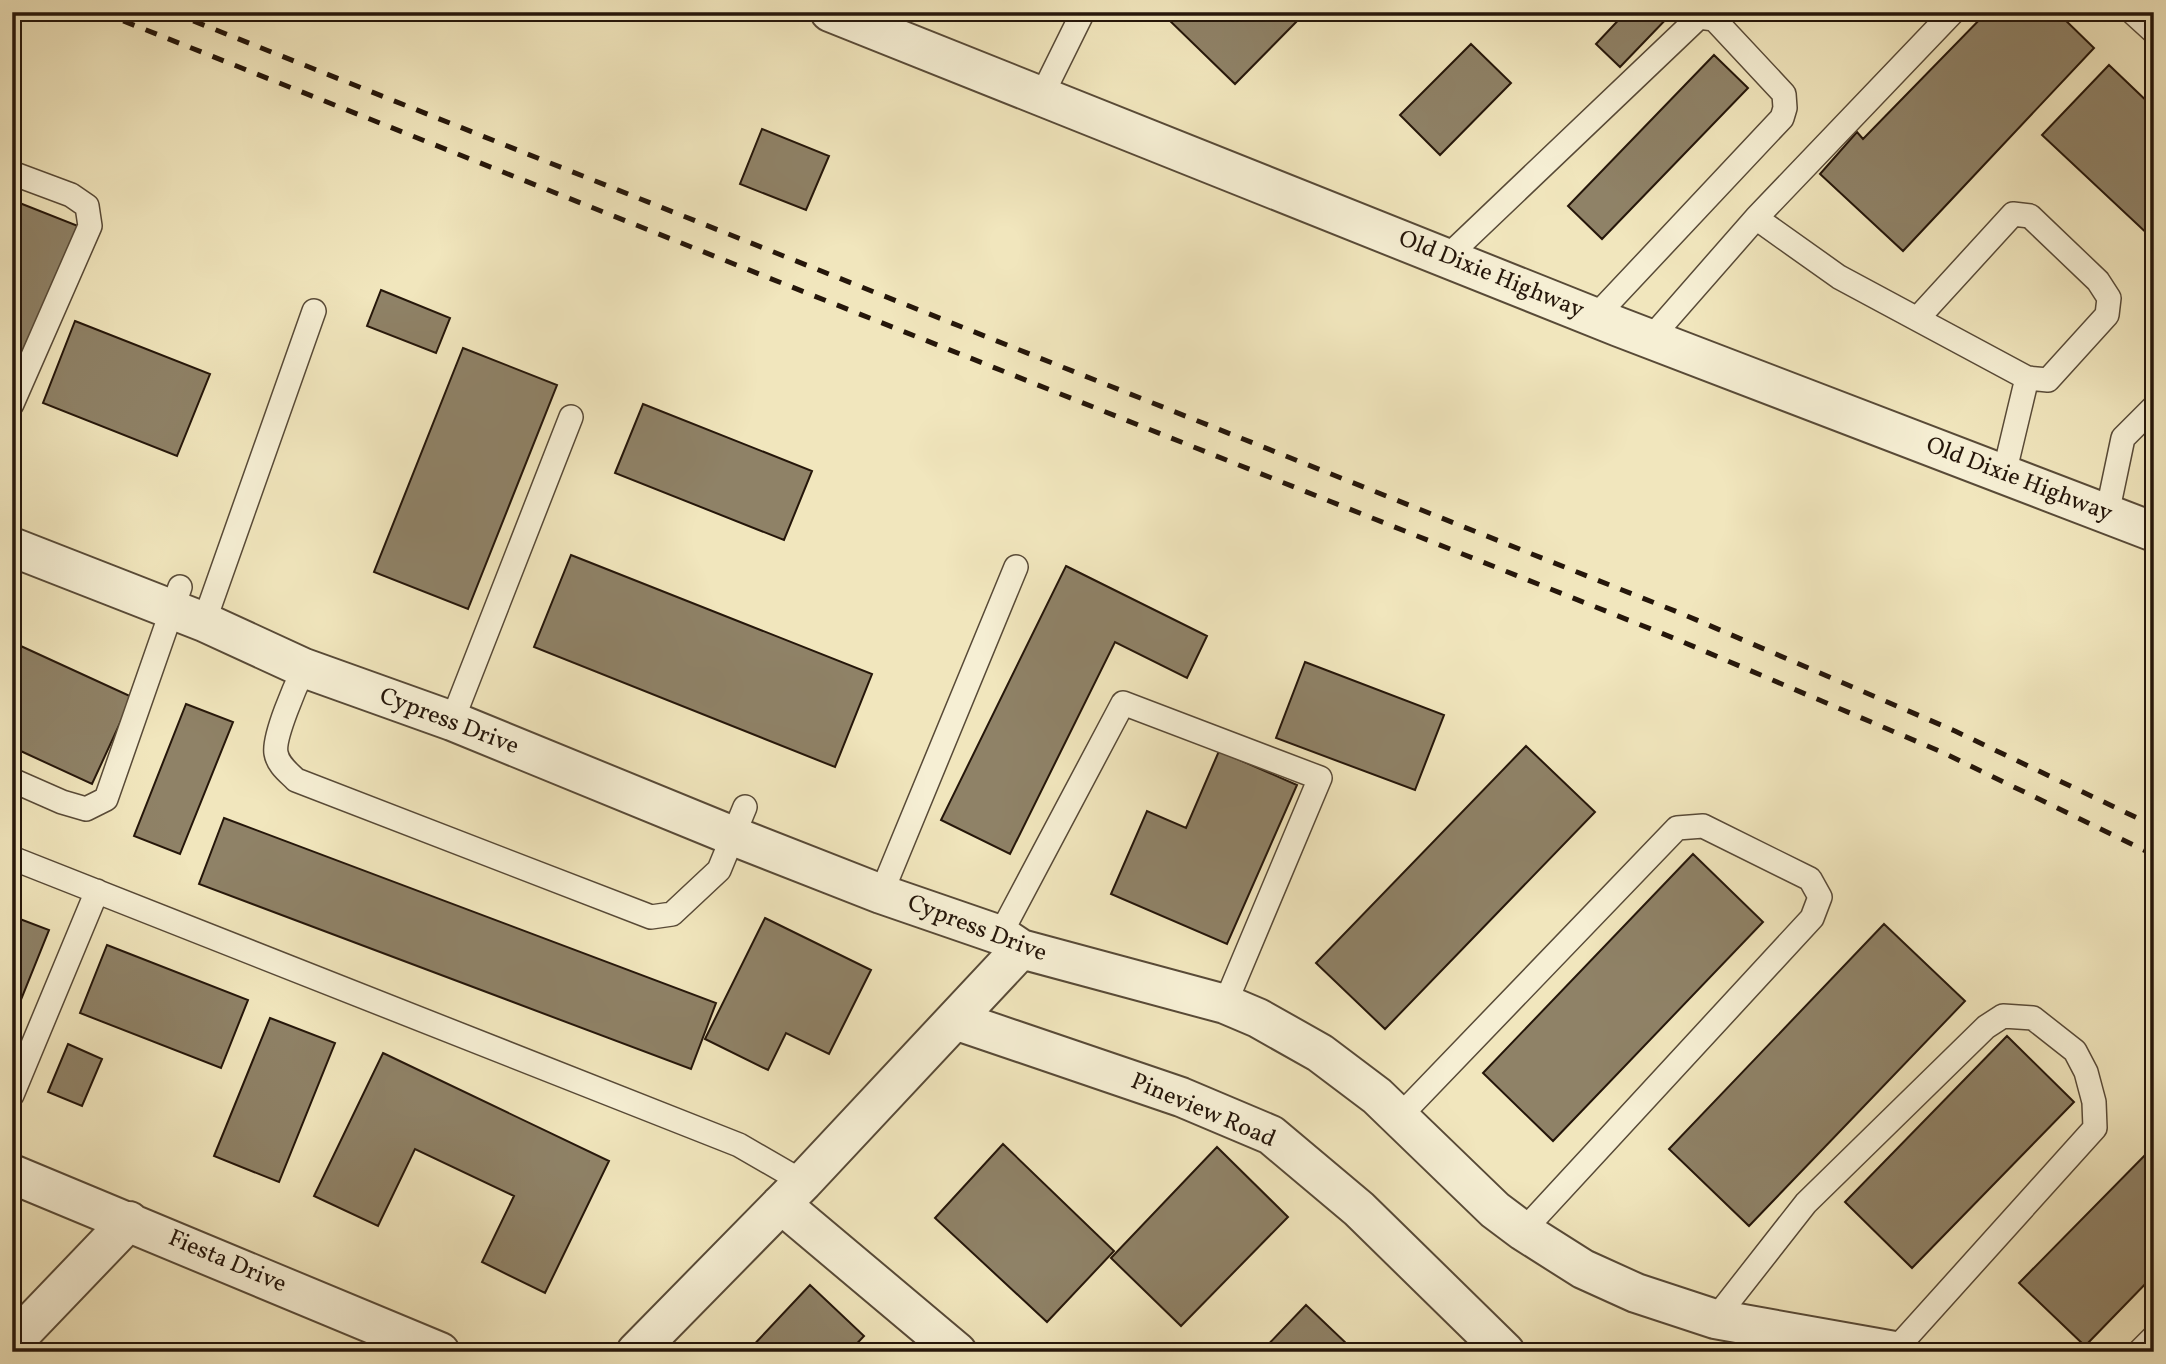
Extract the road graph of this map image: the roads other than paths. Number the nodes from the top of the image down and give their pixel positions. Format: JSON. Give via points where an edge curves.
{"nodes":[{"id":1,"x":830,"y":12,"type":"edge"},
{"id":2,"x":1083,"y":12,"type":"edge"},
{"id":3,"x":1953,"y":12,"type":"edge"},
{"id":4,"x":2132,"y":12,"type":"edge"},
{"id":5,"x":2154,"y":32,"type":"edge"},
{"id":6,"x":1041,"y":97,"type":"junction"},
{"id":7,"x":12,"y":173,"type":"edge"},
{"id":8,"x":1756,"y":218,"type":"junction"},
{"id":9,"x":1446,"y":258,"type":"junction"},
{"id":10,"x":314,"y":311,"type":"dead end"},
{"id":11,"x":1595,"y":317,"type":"junction"},
{"id":12,"x":1917,"y":319,"type":"junction"},
{"id":13,"x":1650,"y":339,"type":"junction"},
{"id":14,"x":2027,"y":378,"type":"junction"},
{"id":15,"x":12,"y":404,"type":"edge"},
{"id":16,"x":2154,"y":407,"type":"edge"},
{"id":17,"x":571,"y":417,"type":"dead end"},
{"id":18,"x":2004,"y":474,"type":"junction"},
{"id":19,"x":2107,"y":514,"type":"junction"},
{"id":20,"x":2154,"y":532,"type":"edge"},
{"id":21,"x":12,"y":547,"type":"edge"},
{"id":22,"x":1016,"y":566,"type":"dead end"},
{"id":23,"x":185,"y":606,"type":"junction"},
{"id":24,"x":304,"y":668,"type":"junction"},
{"id":25,"x":452,"y":721,"type":"junction"},
{"id":26,"x":12,"y":780,"type":"edge"},
{"id":27,"x":739,"y":821,"type":"junction"},
{"id":28,"x":12,"y":858,"type":"edge"},
{"id":29,"x":97,"y":891,"type":"junction"},
{"id":30,"x":881,"y":894,"type":"junction"},
{"id":31,"x":1010,"y":942,"type":"junction"},
{"id":32,"x":1225,"y":1004,"type":"junction"},
{"id":33,"x":955,"y":1020,"type":"junction"},
{"id":34,"x":12,"y":1095,"type":"edge"},
{"id":35,"x":1399,"y":1117,"type":"junction"},
{"id":36,"x":12,"y":1174,"type":"edge"},
{"id":37,"x":792,"y":1193,"type":"junction"},
{"id":38,"x":130,"y":1221,"type":"junction"},
{"id":39,"x":1523,"y":1231,"type":"junction"},
{"id":40,"x":1715,"y":1319,"type":"junction"},
{"id":41,"x":2154,"y":1337,"type":"edge"},
{"id":42,"x":12,"y":1343,"type":"edge"},
{"id":43,"x":1897,"y":1351,"type":"edge"},
{"id":44,"x":440,"y":1352,"type":"edge"},
{"id":45,"x":636,"y":1352,"type":"edge"},
{"id":46,"x":957,"y":1352,"type":"edge"},
{"id":47,"x":1504,"y":1352,"type":"edge"},
{"id":48,"x":2139,"y":1352,"type":"edge"}],
"edges":[{"from":1,"to":6,"type":"street","name":"Old Dixie Highway"},
{"from":2,"to":6,"type":"lane"},
{"from":3,"to":8,"type":"lane"},
{"from":4,"to":5,"type":"lane"},
{"from":6,"to":9,"type":"street","name":"Old Dixie Highway"},
{"from":7,"to":15,"type":"lane","via":[[71,195],[87,206],[90,226]]},
{"from":8,"to":12,"type":"lane","via":[[1839,277]]},
{"from":8,"to":13,"type":"lane"},
{"from":9,"to":11,"type":"street","name":"Old Dixie Highway"},
{"from":9,"to":11,"type":"lane","via":[[1699,17],[1714,19],[1784,94],[1782,118]]},
{"from":10,"to":23,"type":"lane"},
{"from":11,"to":13,"type":"street","name":"Old Dixie Highway"},
{"from":12,"to":14,"type":"lane"},
{"from":12,"to":14,"type":"lane","via":[[2013,214],[2030,216],[2098,281],[2109,298],[2107,315],[2048,380]]},
{"from":13,"to":18,"type":"street","name":"Old Dixie Highway"},
{"from":14,"to":18,"type":"lane"},
{"from":16,"to":19,"type":"lane","via":[[2123,438]]},
{"from":17,"to":25,"type":"lane"},
{"from":18,"to":19,"type":"street","name":"Old Dixie Highway"},
{"from":19,"to":20,"type":"street","name":"Old Dixie Highway"},
{"from":21,"to":23,"type":"street","name":"Cypress Drive"},
{"from":22,"to":30,"type":"lane"},
{"from":23,"to":24,"type":"street","name":"Cypress Drive"},
{"from":23,"to":26,"type":"lane","via":[[106,799],[86,810]]},
{"from":24,"to":25,"type":"street","name":"Cypress Drive"},
{"from":24,"to":27,"type":"lane","via":[[287,706],[275,751],[279,764],[296,780],[652,917],[672,914],[719,870]]},
{"from":25,"to":27,"type":"street","name":"Cypress Drive"},
{"from":27,"to":30,"type":"street","name":"Cypress Drive"},
{"from":28,"to":29,"type":"lane"},
{"from":29,"to":34,"type":"lane"},
{"from":29,"to":37,"type":"lane","via":[[739,1145]]},
{"from":30,"to":31,"type":"street","name":"Cypress Drive"},
{"from":31,"to":32,"type":"street","name":"Cypress Drive"},
{"from":31,"to":32,"type":"lane","via":[[1123,703],[1320,778]]},
{"from":31,"to":33,"type":"street"},
{"from":32,"to":35,"type":"street","name":"Cypress Drive","via":[[1320,1053]]},
{"from":33,"to":37,"type":"street"},
{"from":33,"to":47,"type":"street","name":"Pineview Road","via":[[1181,1097],[1271,1135],[1359,1209]]},
{"from":35,"to":39,"type":"street","name":"Cypress Drive"},
{"from":35,"to":39,"type":"lane","via":[[1677,828],[1703,826],[1810,879],[1820,897],[1812,918]]},
{"from":36,"to":38,"type":"street","name":"Fiesta Drive"},
{"from":37,"to":45,"type":"street"},
{"from":37,"to":46,"type":"street"},
{"from":38,"to":42,"type":"street"},
{"from":38,"to":44,"type":"street","name":"Fiesta Drive"},
{"from":39,"to":40,"type":"street","name":"Cypress Drive","via":[[1583,1269],[1636,1293]]},
{"from":40,"to":43,"type":"street","name":"Cypress Drive"},
{"from":40,"to":43,"type":"lane","via":[[1806,1203],[1986,1027],[2003,1016],[2033,1018],[2075,1051],[2094,1102],[2095,1128]]},
{"from":41,"to":48,"type":"lane"}]}
